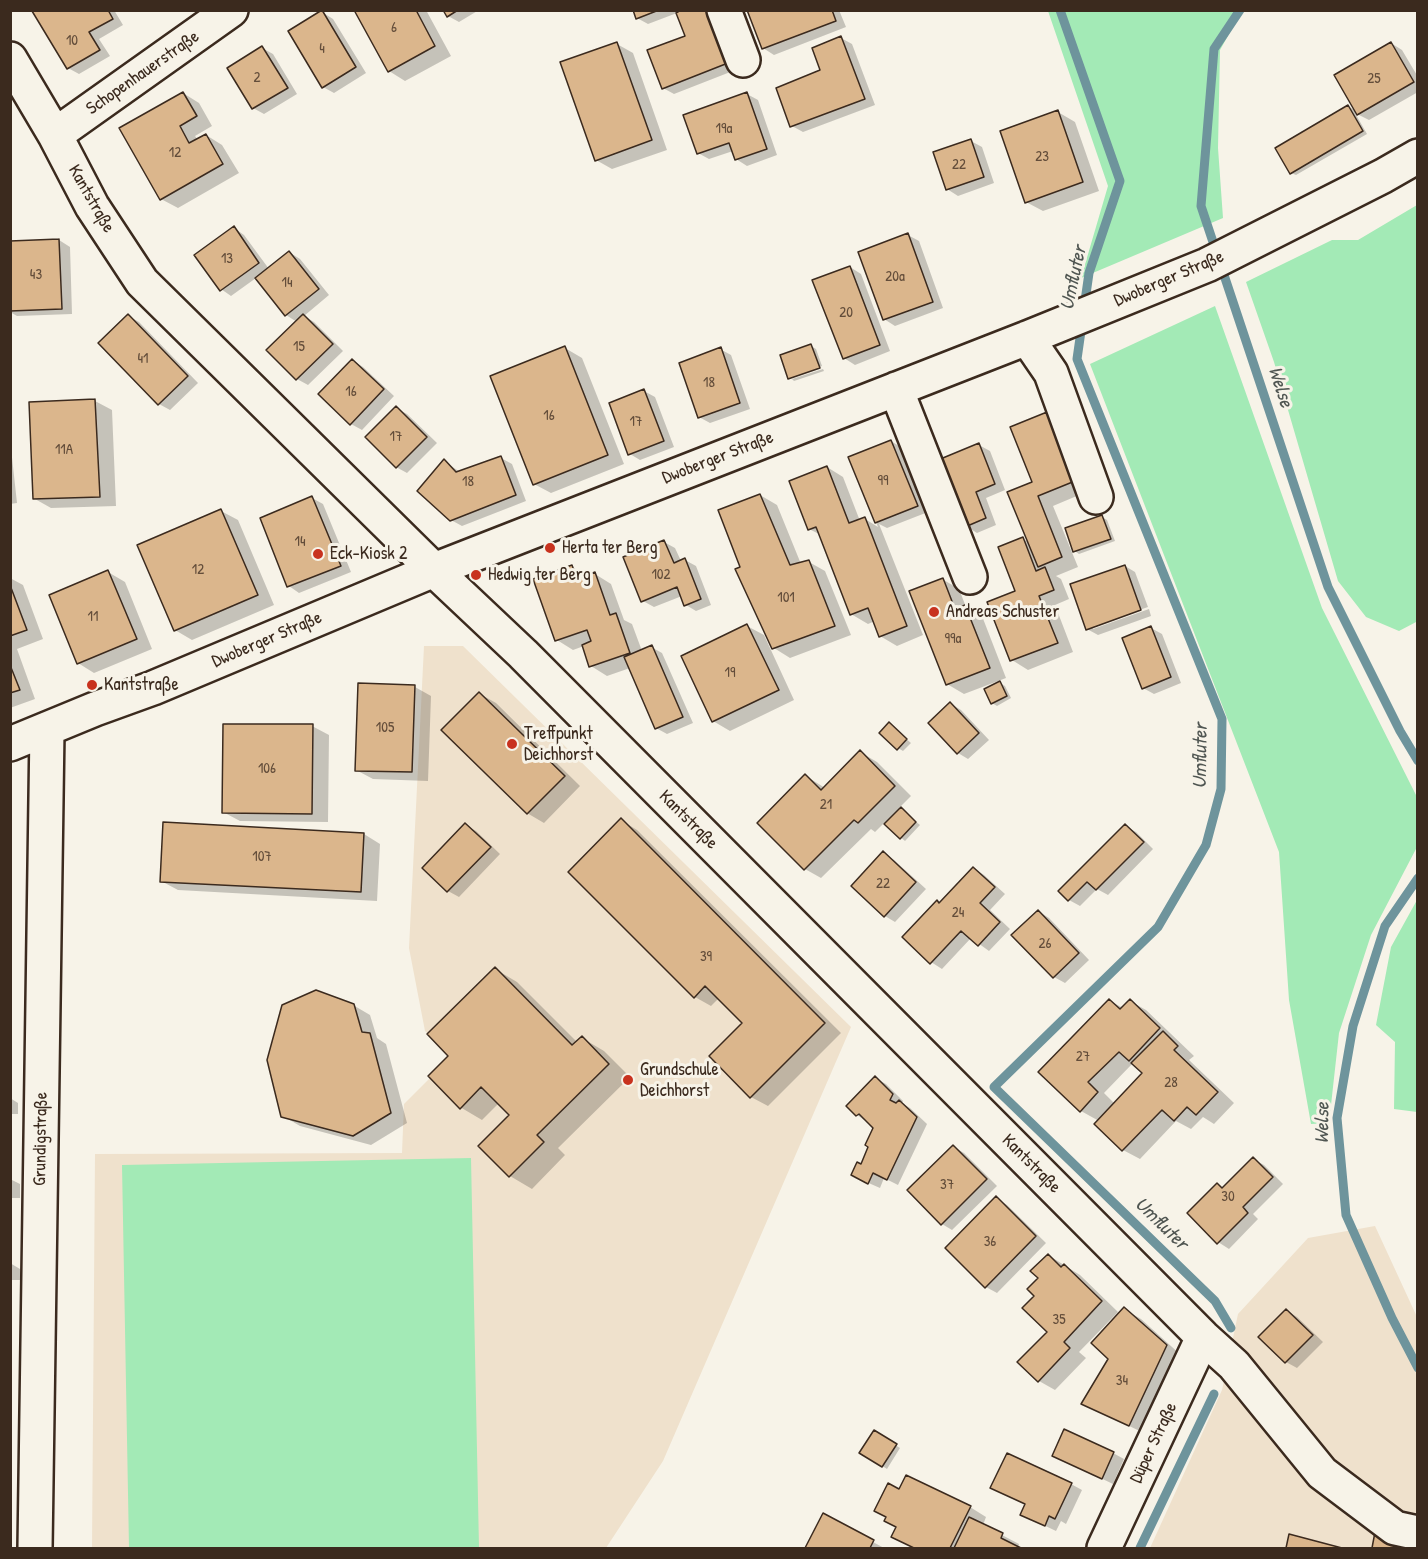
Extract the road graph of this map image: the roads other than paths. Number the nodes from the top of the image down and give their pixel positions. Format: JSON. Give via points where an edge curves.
{"nodes":[{"id":1,"x":231,"y":10,"type":"edge"},
{"id":2,"x":724,"y":10,"type":"edge"},
{"id":3,"x":10,"y":59,"type":"edge"},
{"id":4,"x":743,"y":60,"type":"dead end"},
{"id":5,"x":55,"y":135,"type":"junction"},
{"id":6,"x":1418,"y":156,"type":"edge"},
{"id":7,"x":1027,"y":338,"type":"junction"},
{"id":8,"x":896,"y":389,"type":"junction"},
{"id":9,"x":1096,"y":497,"type":"dead end"},
{"id":10,"x":434,"y":570,"type":"junction"},
{"id":11,"x":970,"y":577,"type":"dead end"},
{"id":12,"x":47,"y":730,"type":"junction"},
{"id":13,"x":10,"y":744,"type":"edge"},
{"id":14,"x":1203,"y":1337,"type":"junction"},
{"id":15,"x":1418,"y":1533,"type":"edge"},
{"id":16,"x":35,"y":1548,"type":"edge"},
{"id":17,"x":1104,"y":1548,"type":"edge"}],
"edges":[{"from":1,"to":5,"type":"street","name":"Schopenhauerstraße"},
{"from":2,"to":4,"type":"street"},
{"from":3,"to":5,"type":"street","name":"Kantstraße"},
{"from":5,"to":10,"type":"street","name":"Kantstraße","via":[[92,206],[142,282]]},
{"from":6,"to":7,"type":"street","name":"Dwoberger Straße","via":[[1207,265]]},
{"from":7,"to":8,"type":"street","name":"Dwoberger Straße"},
{"from":7,"to":9,"type":"street","via":[[1051,373]]},
{"from":8,"to":10,"type":"street","name":"Dwoberger Straße"},
{"from":8,"to":11,"type":"street"},
{"from":10,"to":12,"type":"street","name":"Dwoberger Straße"},
{"from":10,"to":14,"type":"street","name":"Kantstraße","via":[[523,654]]},
{"from":12,"to":13,"type":"street","name":"Dwoberger Straße"},
{"from":12,"to":16,"type":"street","name":"Grundigstraße"},
{"from":14,"to":15,"type":"street","name":"Kantstraße","via":[[1234,1365],[1322,1473],[1395,1528]]},
{"from":14,"to":17,"type":"street","name":"Düper Straße"}]}
